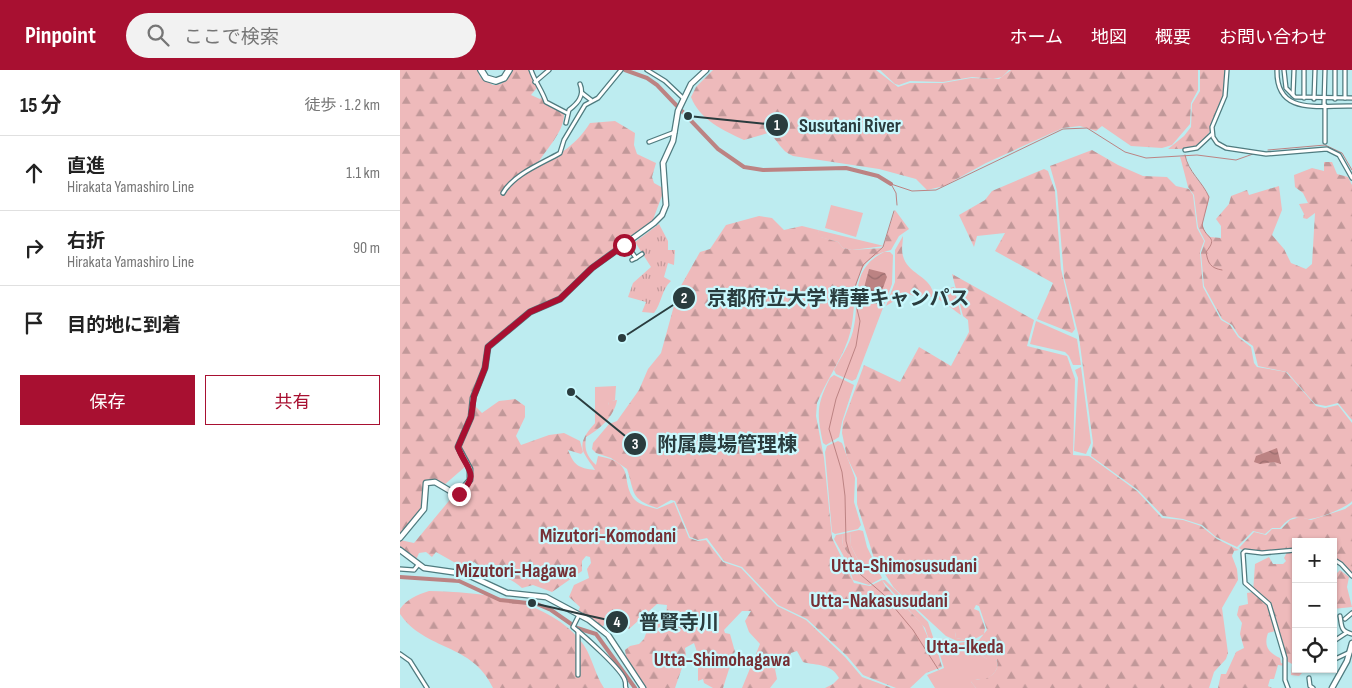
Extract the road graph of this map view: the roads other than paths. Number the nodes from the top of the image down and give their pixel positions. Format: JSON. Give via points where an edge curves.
{"nodes":[{"id":1,"x":482,"y":70,"type":"edge"},
{"id":2,"x":508,"y":70,"type":"edge"},
{"id":3,"x":531,"y":70,"type":"edge"},
{"id":4,"x":549,"y":70,"type":"edge"},
{"id":5,"x":622,"y":70,"type":"edge"},
{"id":6,"x":647,"y":70,"type":"edge"},
{"id":7,"x":706,"y":70,"type":"edge"},
{"id":8,"x":1227,"y":70,"type":"edge"},
{"id":9,"x":1277,"y":70,"type":"edge"},
{"id":10,"x":1284,"y":70,"type":"edge"},
{"id":11,"x":1294,"y":70,"type":"edge"},
{"id":12,"x":1304,"y":70,"type":"edge"},
{"id":13,"x":1315,"y":70,"type":"edge"},
{"id":14,"x":1325,"y":70,"type":"edge"},
{"id":15,"x":1335,"y":70,"type":"edge"},
{"id":16,"x":1345,"y":70,"type":"edge"},
{"id":17,"x":535,"y":82,"type":"junction"},
{"id":18,"x":580,"y":84,"type":"dead end"},
{"id":19,"x":582,"y":93,"type":"junction"},
{"id":20,"x":1293,"y":95,"type":"junction"},
{"id":21,"x":683,"y":98,"type":"junction"},
{"id":22,"x":1304,"y":98,"type":"junction"},
{"id":23,"x":1345,"y":98,"type":"junction"},
{"id":24,"x":1352,"y":98,"type":"edge"},
{"id":25,"x":1314,"y":99,"type":"junction"},
{"id":26,"x":1324,"y":99,"type":"junction"},
{"id":27,"x":1335,"y":99,"type":"junction"},
{"id":28,"x":579,"y":100,"type":"junction"},
{"id":29,"x":592,"y":101,"type":"junction"},
{"id":30,"x":585,"y":105,"type":"junction"},
{"id":31,"x":1325,"y":105,"type":"junction"},
{"id":32,"x":1352,"y":106,"type":"edge"},
{"id":33,"x":568,"y":113,"type":"junction"},
{"id":34,"x":566,"y":123,"type":"dead end"},
{"id":35,"x":675,"y":132,"type":"junction"},
{"id":36,"x":1212,"y":134,"type":"junction"},
{"id":37,"x":649,"y":142,"type":"dead end"},
{"id":38,"x":1325,"y":142,"type":"dead end"},
{"id":39,"x":1185,"y":150,"type":"dead end"},
{"id":40,"x":1352,"y":178,"type":"edge"},
{"id":41,"x":503,"y":193,"type":"dead end"},
{"id":42,"x":626,"y":244,"type":"junction"},
{"id":43,"x":642,"y":254,"type":"dead end"},
{"id":44,"x":636,"y":258,"type":"junction"},
{"id":45,"x":632,"y":260,"type":"dead end"},
{"id":46,"x":400,"y":538,"type":"edge"},
{"id":47,"x":400,"y":550,"type":"edge"},
{"id":48,"x":1292,"y":550,"type":"edge"},
{"id":49,"x":1337,"y":562,"type":"edge"},
{"id":50,"x":418,"y":565,"type":"junction"},
{"id":51,"x":400,"y":570,"type":"edge"},
{"id":52,"x":1352,"y":576,"type":"edge"},
{"id":53,"x":1352,"y":613,"type":"edge"},
{"id":54,"x":580,"y":615,"type":"junction"},
{"id":55,"x":1340,"y":616,"type":"dead end"},
{"id":56,"x":1345,"y":619,"type":"dead end"},
{"id":57,"x":578,"y":631,"type":"junction"},
{"id":58,"x":1346,"y":633,"type":"junction"},
{"id":59,"x":1352,"y":634,"type":"edge"},
{"id":60,"x":1337,"y":639,"type":"edge"},
{"id":61,"x":1352,"y":644,"type":"edge"},
{"id":62,"x":1351,"y":651,"type":"edge"},
{"id":63,"x":400,"y":654,"type":"edge"},
{"id":64,"x":1337,"y":658,"type":"edge"},
{"id":65,"x":578,"y":675,"type":"dead end"},
{"id":66,"x":1309,"y":678,"type":"dead end"},
{"id":67,"x":427,"y":688,"type":"edge"},
{"id":68,"x":626,"y":688,"type":"edge"},
{"id":69,"x":643,"y":688,"type":"edge"},
{"id":70,"x":1288,"y":688,"type":"edge"},
{"id":71,"x":1313,"y":688,"type":"edge"},
{"id":72,"x":1332,"y":688,"type":"edge"}],
"edges":[{"from":1,"to":2,"type":"highway","via":[[487,79],[497,81],[504,78]]},
{"from":3,"to":17,"type":"street"},
{"from":4,"to":17,"type":"street"},
{"from":5,"to":29,"type":"street"},
{"from":6,"to":21,"type":"street"},
{"from":7,"to":21,"type":"main road","via":[[692,82]]},
{"from":8,"to":36,"type":"street","via":[[1225,96]]},
{"from":9,"to":31,"type":"street","via":[[1278,88],[1288,100],[1298,105]]},
{"from":10,"to":20,"type":"street","via":[[1285,85]]},
{"from":11,"to":20,"type":"street"},
{"from":12,"to":22,"type":"street"},
{"from":13,"to":25,"type":"street"},
{"from":14,"to":26,"type":"street"},
{"from":15,"to":27,"type":"street"},
{"from":16,"to":23,"type":"street"},
{"from":17,"to":33,"type":"street","via":[[543,90],[546,102]]},
{"from":18,"to":19,"type":"street"},
{"from":19,"to":28,"type":"street"},
{"from":19,"to":29,"type":"street"},
{"from":20,"to":22,"type":"street"},
{"from":21,"to":35,"type":"main road"},
{"from":22,"to":25,"type":"street"},
{"from":23,"to":24,"type":"street"},
{"from":23,"to":27,"type":"street"},
{"from":25,"to":26,"type":"street"},
{"from":26,"to":27,"type":"street"},
{"from":26,"to":31,"type":"street"},
{"from":28,"to":30,"type":"street"},
{"from":28,"to":33,"type":"street"},
{"from":29,"to":30,"type":"street"},
{"from":30,"to":41,"type":"street","via":[[560,153],[510,183]]},
{"from":31,"to":32,"type":"street"},
{"from":31,"to":38,"type":"street"},
{"from":33,"to":34,"type":"street"},
{"from":35,"to":37,"type":"street"},
{"from":35,"to":42,"type":"main road","via":[[663,163],[665,210],[659,219]]},
{"from":36,"to":39,"type":"street","via":[[1197,148]]},
{"from":36,"to":40,"type":"street","via":[[1215,142],[1224,147],[1261,153],[1330,150],[1339,155]]},
{"from":42,"to":44,"type":"street"},
{"from":42,"to":46,"type":"main road","via":[[592,268],[560,299],[530,312],[488,347],[471,417],[458,447],[472,474],[470,480],[457,495],[435,482],[427,482],[424,486],[424,509]]},
{"from":43,"to":44,"type":"street"},
{"from":44,"to":45,"type":"street"},
{"from":47,"to":50,"type":"main road"},
{"from":48,"to":70,"type":"street","via":[[1242,553],[1246,583],[1269,604],[1285,658]]},
{"from":49,"to":52,"type":"street"},
{"from":50,"to":51,"type":"street","via":[[414,570]]},
{"from":50,"to":54,"type":"main road","via":[[466,574],[504,592],[546,597]]},
{"from":53,"to":56,"type":"street"},
{"from":54,"to":57,"type":"street","via":[[573,627]]},
{"from":54,"to":69,"type":"main road","via":[[606,632]]},
{"from":55,"to":58,"type":"street","via":[[1341,627]]},
{"from":57,"to":65,"type":"street"},
{"from":57,"to":68,"type":"street","via":[[619,672]]},
{"from":58,"to":59,"type":"street"},
{"from":58,"to":60,"type":"street"},
{"from":61,"to":62,"type":"main road"},
{"from":62,"to":64,"type":"street"},
{"from":62,"to":72,"type":"main road"},
{"from":63,"to":67,"type":"street","via":[[410,661]]},
{"from":66,"to":71,"type":"street"}]}
